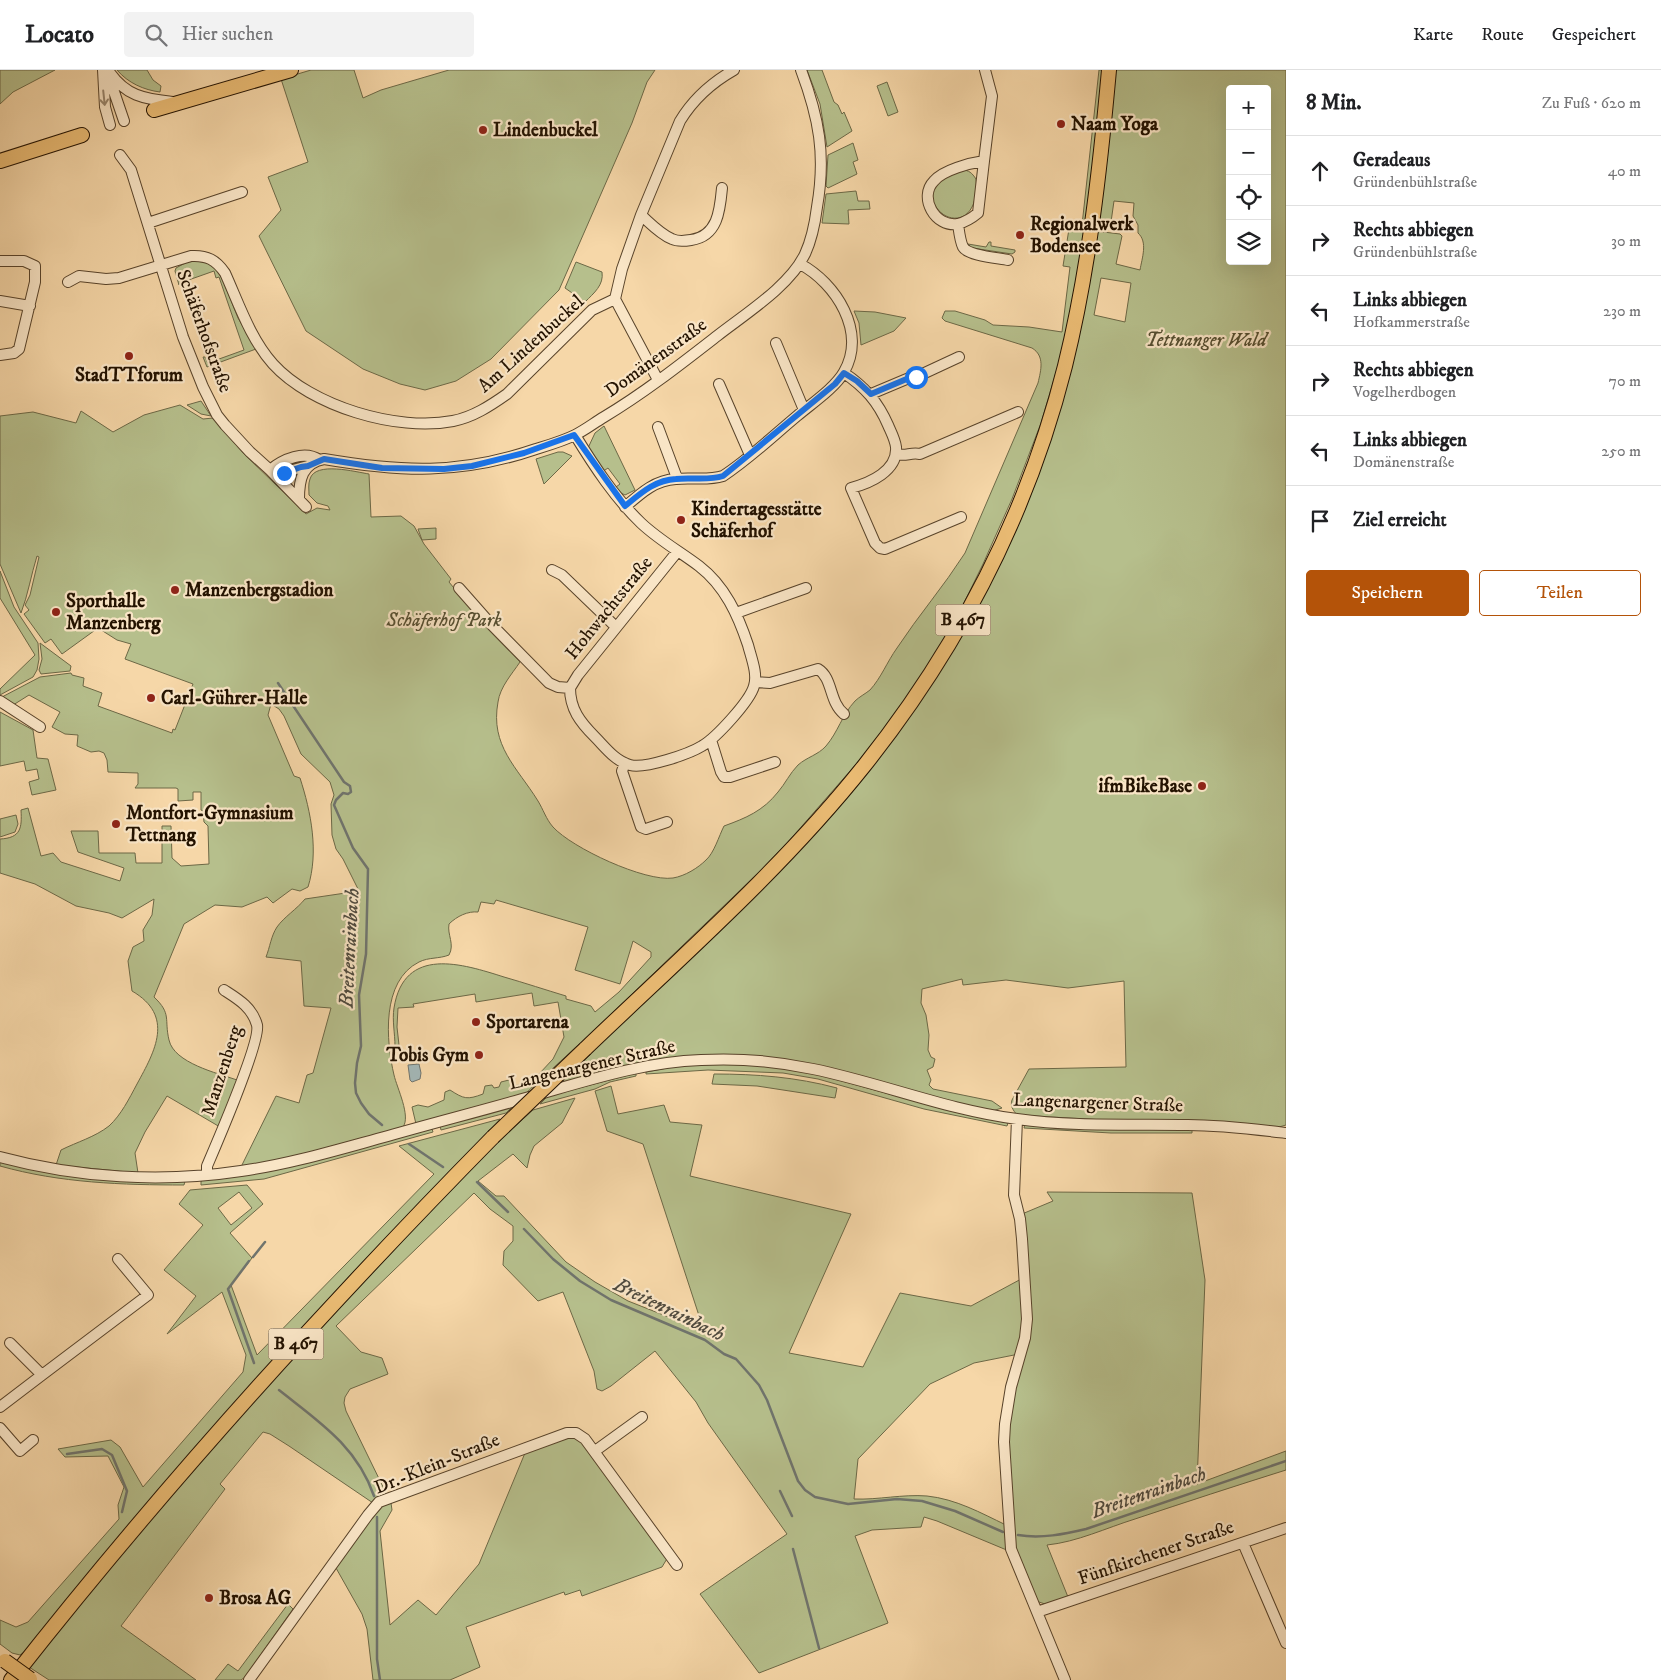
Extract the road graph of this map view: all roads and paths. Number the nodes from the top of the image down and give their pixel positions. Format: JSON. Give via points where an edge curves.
{"nodes":[{"id":1,"x":106,"y":70,"type":"edge"},
{"id":2,"x":292,"y":70,"type":"edge"},
{"id":3,"x":734,"y":70,"type":"edge"},
{"id":4,"x":801,"y":70,"type":"edge"},
{"id":5,"x":985,"y":70,"type":"edge"},
{"id":6,"x":1110,"y":70,"type":"edge"},
{"id":7,"x":177,"y":103,"type":"junction"},
{"id":8,"x":154,"y":110,"type":"dead end"},
{"id":9,"x":124,"y":121,"type":"dead end"},
{"id":10,"x":110,"y":125,"type":"dead end"},
{"id":11,"x":82,"y":135,"type":"dead end"},
{"id":12,"x":120,"y":155,"type":"dead end"},
{"id":13,"x":0,"y":161,"type":"edge"},
{"id":14,"x":984,"y":161,"type":"junction"},
{"id":15,"x":722,"y":188,"type":"dead end"},
{"id":16,"x":242,"y":192,"type":"dead end"},
{"id":17,"x":641,"y":215,"type":"junction"},
{"id":18,"x":148,"y":223,"type":"junction"},
{"id":19,"x":958,"y":224,"type":"junction"},
{"id":20,"x":1008,"y":260,"type":"dead end"},
{"id":21,"x":0,"y":261,"type":"edge"},
{"id":22,"x":800,"y":264,"type":"junction"},
{"id":23,"x":160,"y":265,"type":"junction"},
{"id":24,"x":68,"y":282,"type":"dead end"},
{"id":25,"x":615,"y":299,"type":"junction"},
{"id":26,"x":0,"y":300,"type":"edge"},
{"id":27,"x":30,"y":306,"type":"junction"},
{"id":28,"x":776,"y":343,"type":"dead end"},
{"id":29,"x":0,"y":355,"type":"edge"},
{"id":30,"x":959,"y":357,"type":"dead end"},
{"id":31,"x":844,"y":373,"type":"junction"},
{"id":32,"x":658,"y":380,"type":"junction"},
{"id":33,"x":719,"y":384,"type":"dead end"},
{"id":34,"x":871,"y":394,"type":"junction"},
{"id":35,"x":804,"y":410,"type":"junction"},
{"id":36,"x":1018,"y":412,"type":"dead end"},
{"id":37,"x":658,"y":427,"type":"dead end"},
{"id":38,"x":574,"y":435,"type":"junction"},
{"id":39,"x":896,"y":454,"type":"junction"},
{"id":40,"x":750,"y":455,"type":"junction"},
{"id":41,"x":319,"y":460,"type":"junction"},
{"id":42,"x":308,"y":466,"type":"junction"},
{"id":43,"x":270,"y":470,"type":"junction"},
{"id":44,"x":677,"y":478,"type":"junction"},
{"id":45,"x":625,"y":506,"type":"junction"},
{"id":46,"x":961,"y":517,"type":"dead end"},
{"id":47,"x":677,"y":552,"type":"junction"},
{"id":48,"x":552,"y":570,"type":"dead end"},
{"id":49,"x":459,"y":588,"type":"dead end"},
{"id":50,"x":806,"y":588,"type":"dead end"},
{"id":51,"x":736,"y":613,"type":"junction"},
{"id":52,"x":616,"y":627,"type":"junction"},
{"id":53,"x":755,"y":682,"type":"junction"},
{"id":54,"x":570,"y":688,"type":"junction"},
{"id":55,"x":0,"y":701,"type":"edge"},
{"id":56,"x":844,"y":714,"type":"dead end"},
{"id":57,"x":40,"y":727,"type":"dead end"},
{"id":58,"x":711,"y":740,"type":"junction"},
{"id":59,"x":775,"y":762,"type":"dead end"},
{"id":60,"x":625,"y":763,"type":"junction"},
{"id":61,"x":667,"y":822,"type":"dead end"},
{"id":62,"x":224,"y":990,"type":"dead end"},
{"id":63,"x":1017,"y":1119,"type":"junction"},
{"id":64,"x":1286,"y":1133,"type":"edge"},
{"id":65,"x":0,"y":1157,"type":"edge"},
{"id":66,"x":207,"y":1175,"type":"junction"},
{"id":67,"x":118,"y":1259,"type":"dead end"},
{"id":68,"x":10,"y":1343,"type":"dead end"},
{"id":69,"x":42,"y":1375,"type":"junction"},
{"id":70,"x":0,"y":1407,"type":"edge"},
{"id":71,"x":642,"y":1417,"type":"dead end"},
{"id":72,"x":0,"y":1428,"type":"edge"},
{"id":73,"x":33,"y":1440,"type":"dead end"},
{"id":74,"x":595,"y":1451,"type":"junction"},
{"id":75,"x":1286,"y":1528,"type":"edge"},
{"id":76,"x":1243,"y":1543,"type":"junction"},
{"id":77,"x":677,"y":1565,"type":"dead end"},
{"id":78,"x":1037,"y":1612,"type":"junction"},
{"id":79,"x":1286,"y":1643,"type":"edge"},
{"id":80,"x":3,"y":1659,"type":"edge"},
{"id":81,"x":11,"y":1680,"type":"edge"},
{"id":82,"x":30,"y":1680,"type":"edge"},
{"id":83,"x":249,"y":1680,"type":"edge"},
{"id":84,"x":1066,"y":1680,"type":"edge"}],
"edges":[{"from":1,"to":7,"type":"street","via":[[120,86],[135,95]]},
{"from":1,"to":9,"type":"street"},
{"from":1,"to":10,"type":"street","one_way":true,"via":[[105,108]]},
{"from":2,"to":7,"type":"main road"},
{"from":3,"to":17,"type":"street","name":"Am Lindenbuckel","via":[[717,79],[689,106]]},
{"from":4,"to":22,"type":"street","name":"Domänenstraße","via":[[813,102],[822,151],[814,226]]},
{"from":5,"to":14,"type":"street","via":[[992,96]]},
{"from":6,"to":81,"type":"main road","number":"B 467","bridge":true,"via":[[1090,236],[1077,311],[1045,433],[1002,546],[980,590],[898,722],[815,823],[754,887],[493,1137],[314,1324],[108,1559]]},
{"from":7,"to":8,"type":"main road"},
{"from":11,"to":13,"type":"main road"},
{"from":12,"to":18,"type":"street","name":"Schäferhofstraße","via":[[131,170]]},
{"from":14,"to":19,"type":"street","via":[[978,213]]},
{"from":14,"to":19,"type":"street","via":[[948,172],[930,186],[927,197],[931,211],[944,221]]},
{"from":15,"to":17,"type":"street","via":[[717,220],[701,237],[684,241],[671,239]]},
{"from":16,"to":18,"type":"street"},
{"from":17,"to":25,"type":"street","name":"Am Lindenbuckel"},
{"from":18,"to":23,"type":"street","name":"Schäferhofstraße"},
{"from":19,"to":20,"type":"street","via":[[963,248],[967,251]]},
{"from":21,"to":27,"type":"street","via":[[24,261],[35,266]]},
{"from":22,"to":31,"type":"street","via":[[824,282],[848,318],[853,346]]},
{"from":22,"to":32,"type":"street","name":"Domänenstraße","via":[[763,300]]},
{"from":23,"to":24,"type":"street","via":[[120,278],[78,276]]},
{"from":23,"to":25,"type":"street","name":"Am Lindenbuckel","via":[[190,256],[205,256],[215,261],[225,273],[251,331],[284,374],[303,389],[333,405],[413,423],[452,421],[491,405],[507,394],[592,310]]},
{"from":23,"to":43,"type":"street","name":"Schäferhofstraße","via":[[190,357],[217,415]]},
{"from":25,"to":32,"type":"street","name":"Am Lindenbuckel"},
{"from":26,"to":27,"type":"street"},
{"from":27,"to":29,"type":"street","via":[[19,348]]},
{"from":28,"to":35,"type":"street"},
{"from":30,"to":34,"type":"street"},
{"from":31,"to":34,"type":"street"},
{"from":31,"to":35,"type":"street"},
{"from":32,"to":38,"type":"street","name":"Domänenstraße"},
{"from":33,"to":40,"type":"street"},
{"from":34,"to":39,"type":"street","via":[[891,431]]},
{"from":35,"to":40,"type":"street"},
{"from":36,"to":39,"type":"street","via":[[920,454]]},
{"from":37,"to":44,"type":"street"},
{"from":38,"to":41,"type":"street","name":"Domänenstraße","via":[[501,460],[444,469],[382,468]]},
{"from":38,"to":45,"type":"street"},
{"from":39,"to":46,"type":"street","via":[[891,466],[878,478],[851,488],[880,548],[885,549]]},
{"from":40,"to":44,"type":"street","via":[[717,478]]},
{"from":41,"to":42,"type":"street"},
{"from":41,"to":43,"type":"street","name":"Domänenstraße","via":[[313,455],[301,455]]},
{"from":42,"to":43,"type":"street","via":[[284,473]]},
{"from":42,"to":43,"type":"street","name":"Schäferhofstraße","via":[[300,483],[303,503]]},
{"from":44,"to":45,"type":"street","via":[[651,486]]},
{"from":45,"to":47,"type":"street"},
{"from":47,"to":51,"type":"street","via":[[719,585]]},
{"from":47,"to":52,"type":"street","name":"Hohwachtstraße"},
{"from":48,"to":52,"type":"street","via":[[562,575]]},
{"from":49,"to":54,"type":"street","via":[[549,683]]},
{"from":50,"to":51,"type":"street"},
{"from":51,"to":53,"type":"street","via":[[753,665]]},
{"from":52,"to":54,"type":"street","name":"Hohwachtstraße"},
{"from":53,"to":56,"type":"street","via":[[770,683],[818,669],[826,677],[835,704]]},
{"from":53,"to":58,"type":"street","via":[[739,709]]},
{"from":54,"to":60,"type":"street","via":[[571,703],[581,722]]},
{"from":55,"to":57,"type":"street"},
{"from":58,"to":59,"type":"street","via":[[724,777]]},
{"from":58,"to":60,"type":"street","via":[[695,750],[652,764]]},
{"from":60,"to":61,"type":"street","via":[[622,771],[641,827],[646,829]]},
{"from":62,"to":66,"type":"street","name":"Manzenberg","via":[[253,1014],[258,1031],[207,1166]]},
{"from":63,"to":64,"type":"street","name":"Langenargener Straße","via":[[1218,1126]]},
{"from":63,"to":66,"type":"street","name":"Langenargener Straße","via":[[970,1111],[807,1068],[751,1060],[700,1060],[616,1074],[291,1162]]},
{"from":63,"to":78,"type":"street","via":[[1014,1195],[1020,1219],[1027,1319],[1011,1388],[1004,1442],[1010,1542]]},
{"from":65,"to":66,"type":"street","name":"Langenargener Straße","via":[[99,1175]]},
{"from":67,"to":69,"type":"street","via":[[148,1295]]},
{"from":68,"to":69,"type":"street"},
{"from":69,"to":70,"type":"street"},
{"from":71,"to":74,"type":"street"},
{"from":72,"to":73,"type":"street","via":[[20,1451]]},
{"from":74,"to":77,"type":"street","name":"Dr.-Klein-Straße"},
{"from":74,"to":83,"type":"street","name":"Dr.-Klein-Straße","via":[[580,1435],[566,1433],[379,1502]]},
{"from":75,"to":76,"type":"street","name":"Fünfkirchener Straße"},
{"from":76,"to":78,"type":"street","name":"Fünfkirchener Straße"},
{"from":76,"to":79,"type":"street"},
{"from":78,"to":84,"type":"street"},
{"from":80,"to":82,"type":"main road","bridge":true}]}
